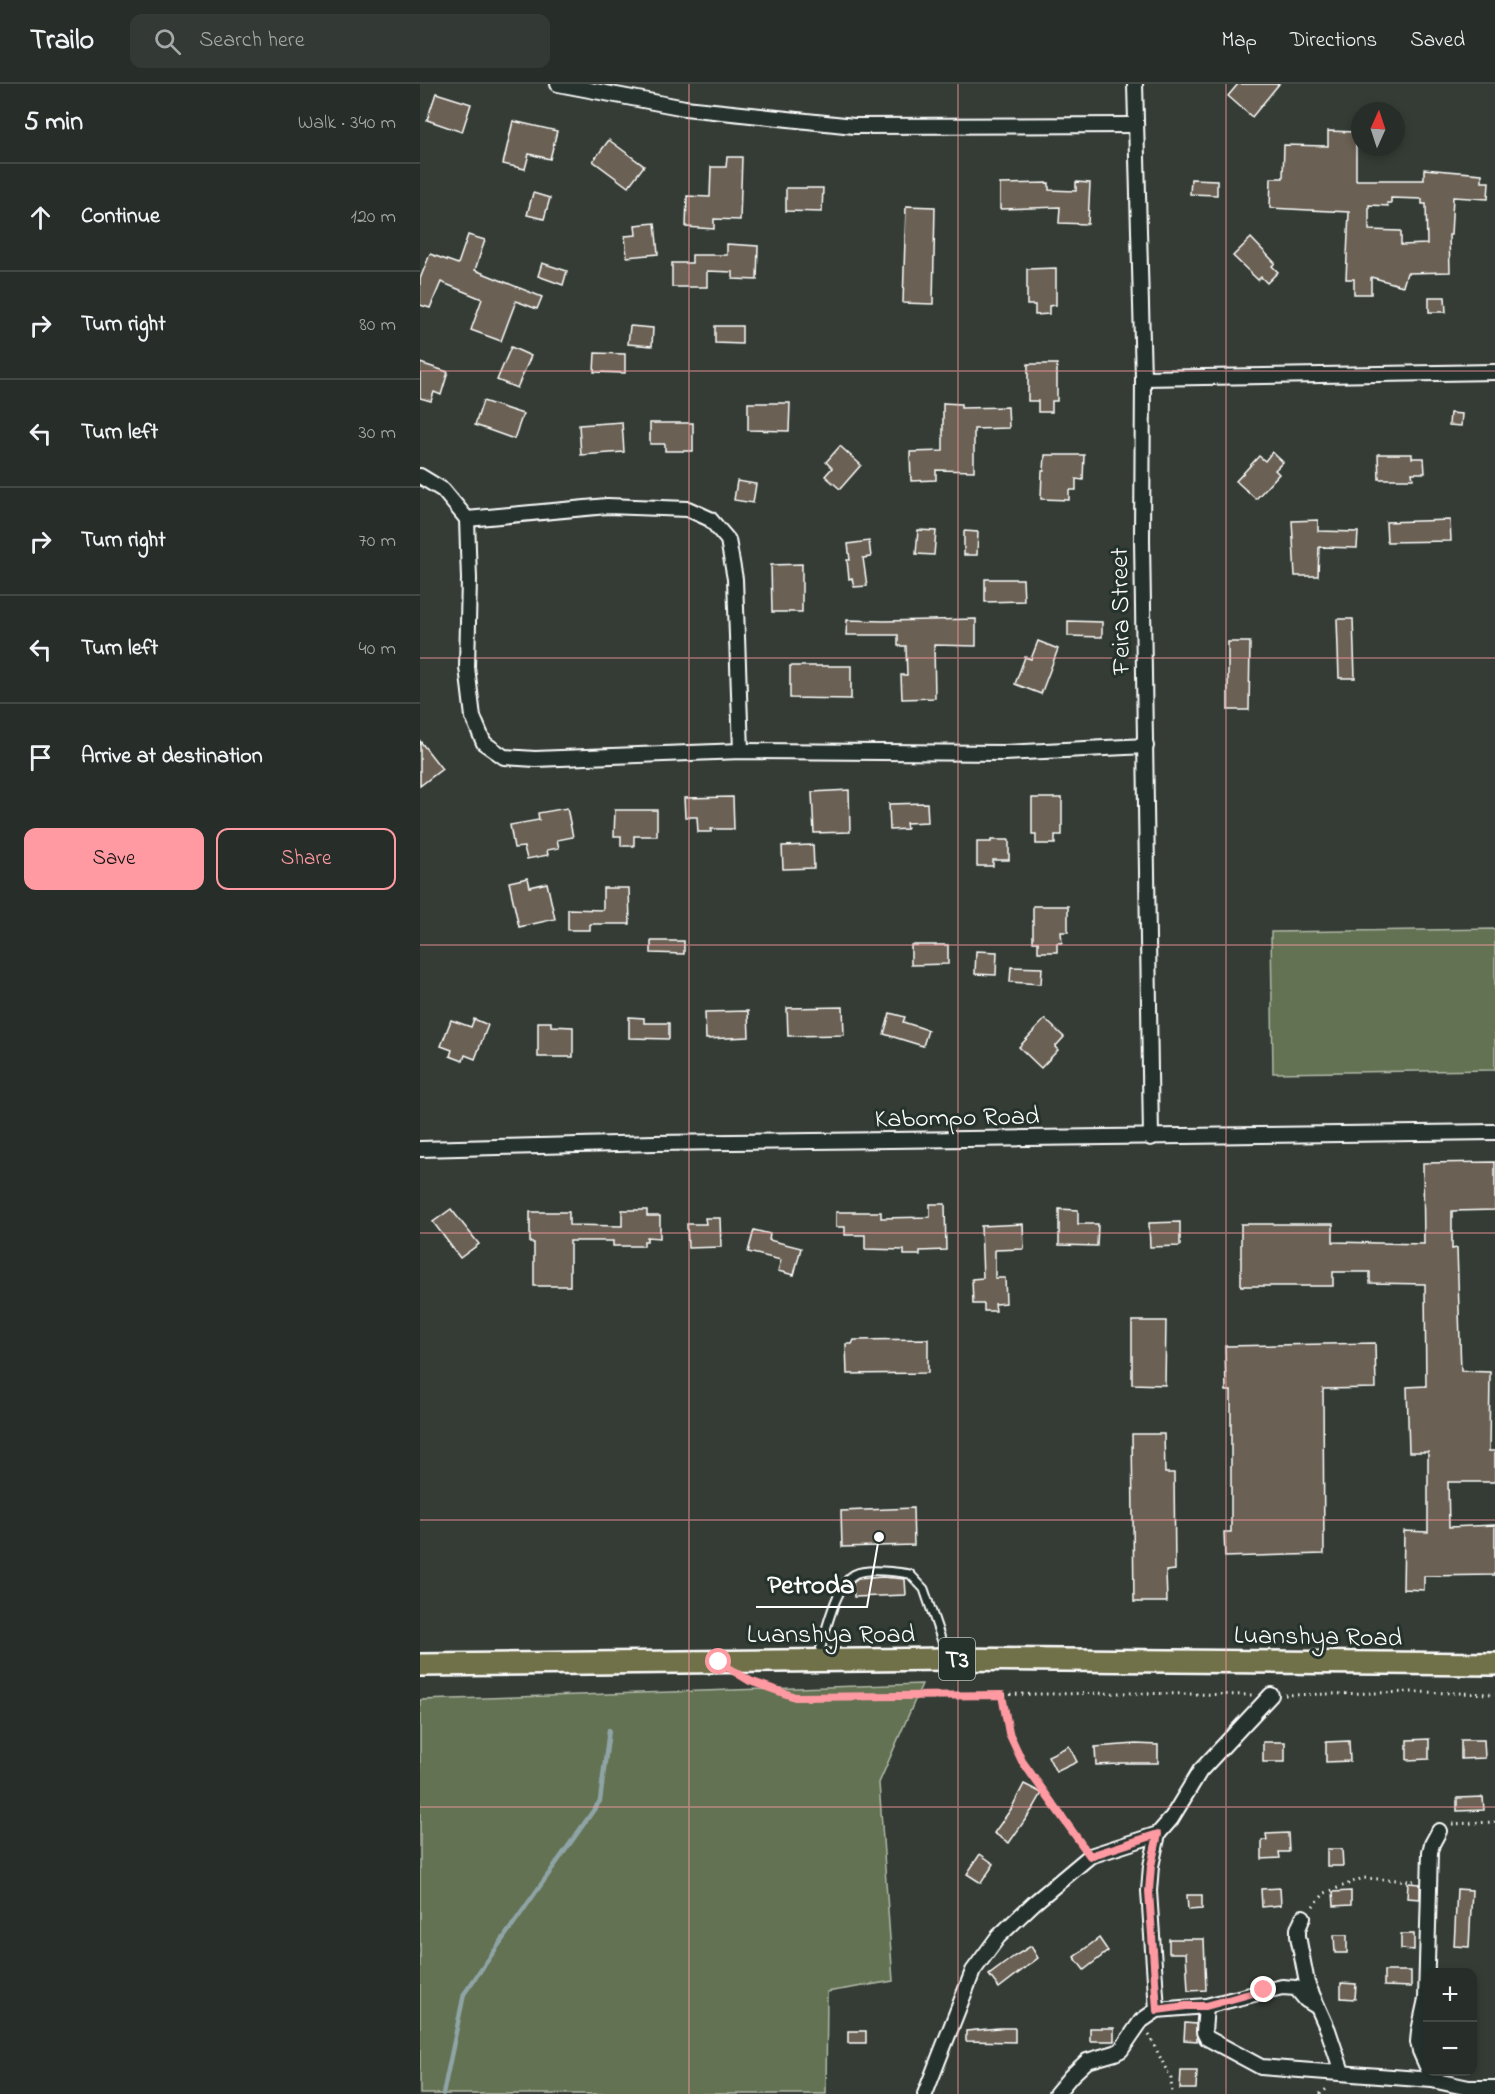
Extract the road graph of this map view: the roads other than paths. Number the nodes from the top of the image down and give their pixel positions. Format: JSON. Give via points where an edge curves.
{"nodes":[{"id":1,"x":558,"y":84,"type":"edge"},
{"id":2,"x":1135,"y":84,"type":"edge"},
{"id":3,"x":1135,"y":125,"type":"junction"},
{"id":4,"x":1495,"y":372,"type":"edge"},
{"id":5,"x":1143,"y":378,"type":"junction"},
{"id":6,"x":420,"y":476,"type":"edge"},
{"id":7,"x":467,"y":519,"type":"junction"},
{"id":8,"x":1146,"y":746,"type":"junction"},
{"id":9,"x":741,"y":751,"type":"junction"},
{"id":10,"x":1495,"y":1132,"type":"edge"},
{"id":11,"x":1151,"y":1138,"type":"junction"},
{"id":12,"x":420,"y":1149,"type":"edge"},
{"id":13,"x":948,"y":1659,"type":"junction"},
{"id":14,"x":818,"y":1660,"type":"junction"},
{"id":15,"x":1495,"y":1664,"type":"edge"},
{"id":16,"x":420,"y":1665,"type":"edge"},
{"id":17,"x":1270,"y":1695,"type":"road end"},
{"id":18,"x":1439,"y":1831,"type":"road end"},
{"id":19,"x":1158,"y":1834,"type":"junction"},
{"id":20,"x":1303,"y":1917,"type":"road end"},
{"id":21,"x":1206,"y":2006,"type":"junction"},
{"id":22,"x":1316,"y":2006,"type":"junction"},
{"id":23,"x":1157,"y":2010,"type":"junction"},
{"id":24,"x":1423,"y":2058,"type":"edge"},
{"id":25,"x":1342,"y":2072,"type":"junction"},
{"id":26,"x":1423,"y":2073,"type":"edge"},
{"id":27,"x":1438,"y":2076,"type":"edge"},
{"id":28,"x":1495,"y":2088,"type":"edge"},
{"id":29,"x":925,"y":2094,"type":"edge"},
{"id":30,"x":1056,"y":2094,"type":"edge"}],
"edges":[{"from":1,"to":3,"type":"street","via":[[685,108],[855,126]]},
{"from":2,"to":3,"type":"street","name":"Feira Street"},
{"from":3,"to":5,"type":"street","name":"Feira Street"},
{"from":4,"to":5,"type":"street"},
{"from":5,"to":8,"type":"street","name":"Feira Street"},
{"from":6,"to":7,"type":"street","via":[[443,490]]},
{"from":7,"to":9,"type":"street","via":[[607,506],[688,509],[710,519],[728,540],[735,579]]},
{"from":7,"to":9,"type":"street","via":[[466,667],[474,717],[484,743],[504,757],[535,759]]},
{"from":8,"to":9,"type":"street","via":[[1004,753]]},
{"from":8,"to":11,"type":"street","name":"Feira Street"},
{"from":10,"to":11,"type":"street","name":"Kabompo Road"},
{"from":11,"to":12,"type":"street","name":"Kabompo Road"},
{"from":13,"to":14,"type":"highway","name":"Luanshya Road","number":"T3"},
{"from":13,"to":14,"type":"lane","via":[[924,1589],[910,1574],[884,1570],[855,1573],[842,1585]]},
{"from":13,"to":15,"type":"highway","name":"Luanshya Road","number":"T3"},
{"from":14,"to":16,"type":"highway","name":"Luanshya Road","number":"T3"},
{"from":17,"to":19,"type":"street","via":[[1200,1771]]},
{"from":18,"to":24,"type":"street","via":[[1432,1844],[1428,1879],[1426,1999],[1418,2042]]},
{"from":19,"to":23,"type":"street","via":[[1149,1891]]},
{"from":19,"to":29,"type":"street","via":[[1090,1856],[998,1937],[973,1971]]},
{"from":20,"to":22,"type":"street","via":[[1298,1936],[1306,1983]]},
{"from":21,"to":22,"type":"street","via":[[1282,1987],[1296,1988]]},
{"from":21,"to":23,"type":"street"},
{"from":21,"to":25,"type":"street","via":[[1206,2037],[1251,2062],[1270,2068]]},
{"from":22,"to":25,"type":"street"},
{"from":23,"to":30,"type":"street","via":[[1141,2021],[1121,2049],[1087,2061]]},
{"from":25,"to":26,"type":"street"},
{"from":27,"to":28,"type":"street","via":[[1469,2088]]}]}
